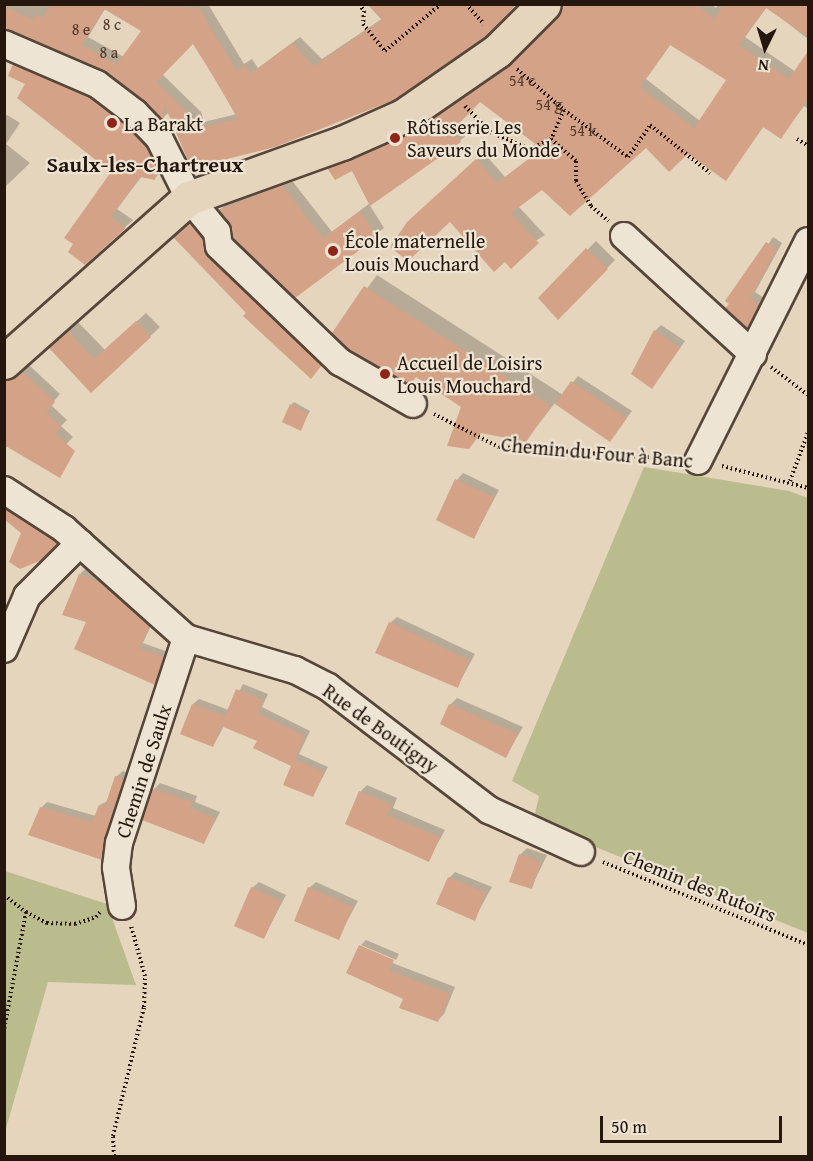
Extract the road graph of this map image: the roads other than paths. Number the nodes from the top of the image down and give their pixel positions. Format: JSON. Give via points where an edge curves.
{"nodes":[{"id":1,"x":544,"y":4,"type":"edge"},
{"id":2,"x":4,"y":44,"type":"edge"},
{"id":3,"x":189,"y":198,"type":"junction"},
{"id":4,"x":624,"y":236,"type":"road end"},
{"id":5,"x":808,"y":241,"type":"edge"},
{"id":6,"x":753,"y":354,"type":"junction"},
{"id":7,"x":4,"y":362,"type":"edge"},
{"id":8,"x":413,"y":404,"type":"road end"},
{"id":9,"x":698,"y":461,"type":"road end"},
{"id":10,"x":4,"y":490,"type":"edge"},
{"id":11,"x":80,"y":543,"type":"junction"},
{"id":12,"x":186,"y":638,"type":"junction"},
{"id":13,"x":4,"y":649,"type":"edge"},
{"id":14,"x":580,"y":852,"type":"road end"},
{"id":15,"x":120,"y":897,"type":"road end"}],
"edges":[{"from":1,"to":3,"type":"main road","via":[[497,51],[403,116],[342,143]]},
{"from":2,"to":3,"type":"street","via":[[115,96],[159,138]]},
{"from":3,"to":7,"type":"main road"},
{"from":3,"to":8,"type":"street","via":[[217,232],[219,246],[339,362]]},
{"from":4,"to":6,"type":"street"},
{"from":5,"to":6,"type":"street"},
{"from":6,"to":9,"type":"street"},
{"from":10,"to":11,"type":"street","name":"Rue de Boutigny"},
{"from":11,"to":12,"type":"street","name":"Rue de Boutigny"},
{"from":11,"to":13,"type":"street","via":[[27,596]]},
{"from":12,"to":14,"type":"street","name":"Rue de Boutigny","via":[[295,670],[328,687],[489,810]]},
{"from":12,"to":15,"type":"street","name":"Chemin de Saulx","via":[[119,843]]}]}
